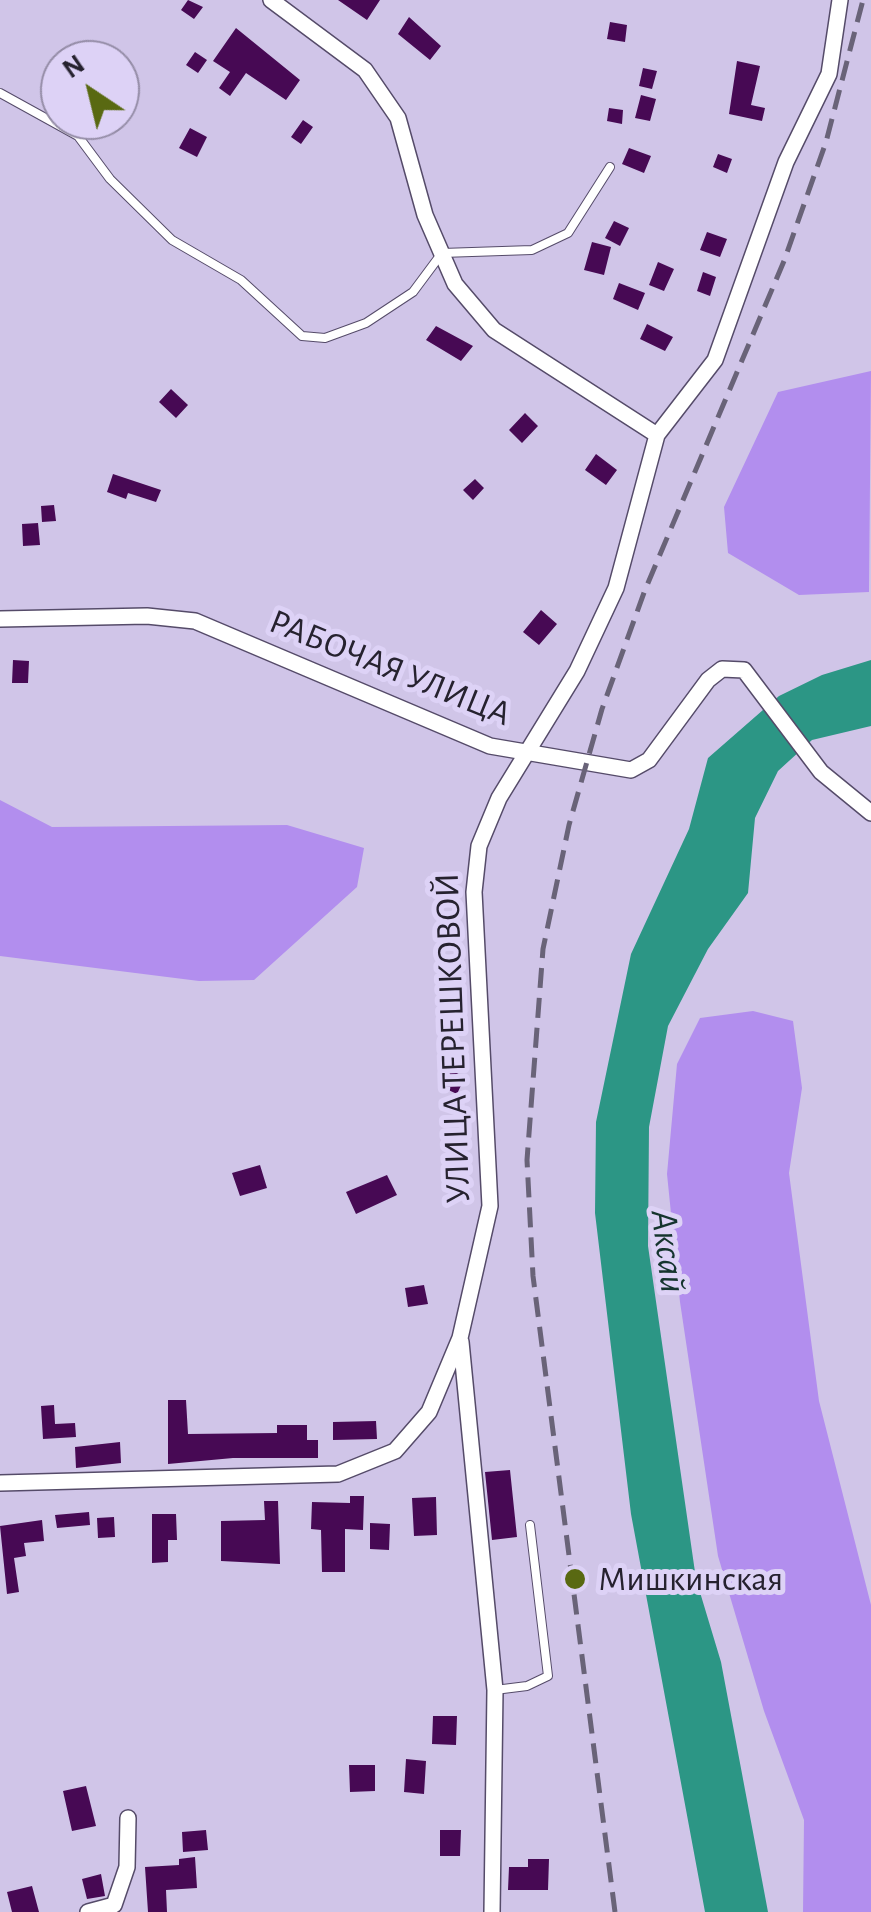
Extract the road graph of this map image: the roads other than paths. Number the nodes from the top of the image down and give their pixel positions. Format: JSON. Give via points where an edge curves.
{"nodes":[{"id":1,"x":271,"y":0,"type":"edge"},
{"id":2,"x":840,"y":0,"type":"edge"},
{"id":3,"x":0,"y":93,"type":"edge"},
{"id":4,"x":610,"y":168,"type":"dead end"},
{"id":5,"x":442,"y":254,"type":"junction"},
{"id":6,"x":657,"y":434,"type":"junction"},
{"id":7,"x":0,"y":619,"type":"edge"},
{"id":8,"x":530,"y":754,"type":"junction"},
{"id":9,"x":871,"y":814,"type":"edge"},
{"id":10,"x":460,"y":1338,"type":"junction"},
{"id":11,"x":0,"y":1483,"type":"edge"},
{"id":12,"x":530,"y":1525,"type":"dead end"},
{"id":13,"x":495,"y":1690,"type":"junction"},
{"id":14,"x":128,"y":1818,"type":"dead end"},
{"id":15,"x":88,"y":1912,"type":"edge"},
{"id":16,"x":492,"y":1912,"type":"edge"}],
"edges":[{"from":1,"to":5,"type":"street","via":[[365,70],[398,118]]},
{"from":2,"to":6,"type":"street","via":[[829,74],[786,162],[715,360]]},
{"from":3,"to":5,"type":"lane","via":[[78,136],[110,180],[172,240],[241,280],[302,336],[325,338],[366,324],[413,292]]},
{"from":4,"to":5,"type":"lane","via":[[568,232],[532,250]]},
{"from":5,"to":6,"type":"street","via":[[456,284],[494,330]]},
{"from":6,"to":8,"type":"street","name":"РАБОЧАЯ УЛИЦА","via":[[616,588]]},
{"from":7,"to":8,"type":"street","name":"РАБОЧАЯ УЛИЦА","via":[[194,621],[490,746]]},
{"from":8,"to":9,"type":"street","via":[[631,770],[649,760],[722,668],[744,670],[821,772]]},
{"from":8,"to":10,"type":"street","name":"УЛИЦА ТЕРЕШКОВОЙ","via":[[499,798],[479,846],[474,892],[490,1206]]},
{"from":10,"to":11,"type":"street","name":"УЛИЦА ТЕРЕШКОВОЙ","via":[[430,1412],[412,1436],[394,1451],[338,1474]]},
{"from":10,"to":13,"type":"street"},
{"from":12,"to":13,"type":"lane","via":[[548,1676]]},
{"from":13,"to":16,"type":"street"},
{"from":14,"to":15,"type":"street","via":[[128,1866],[114,1905]]}]}
